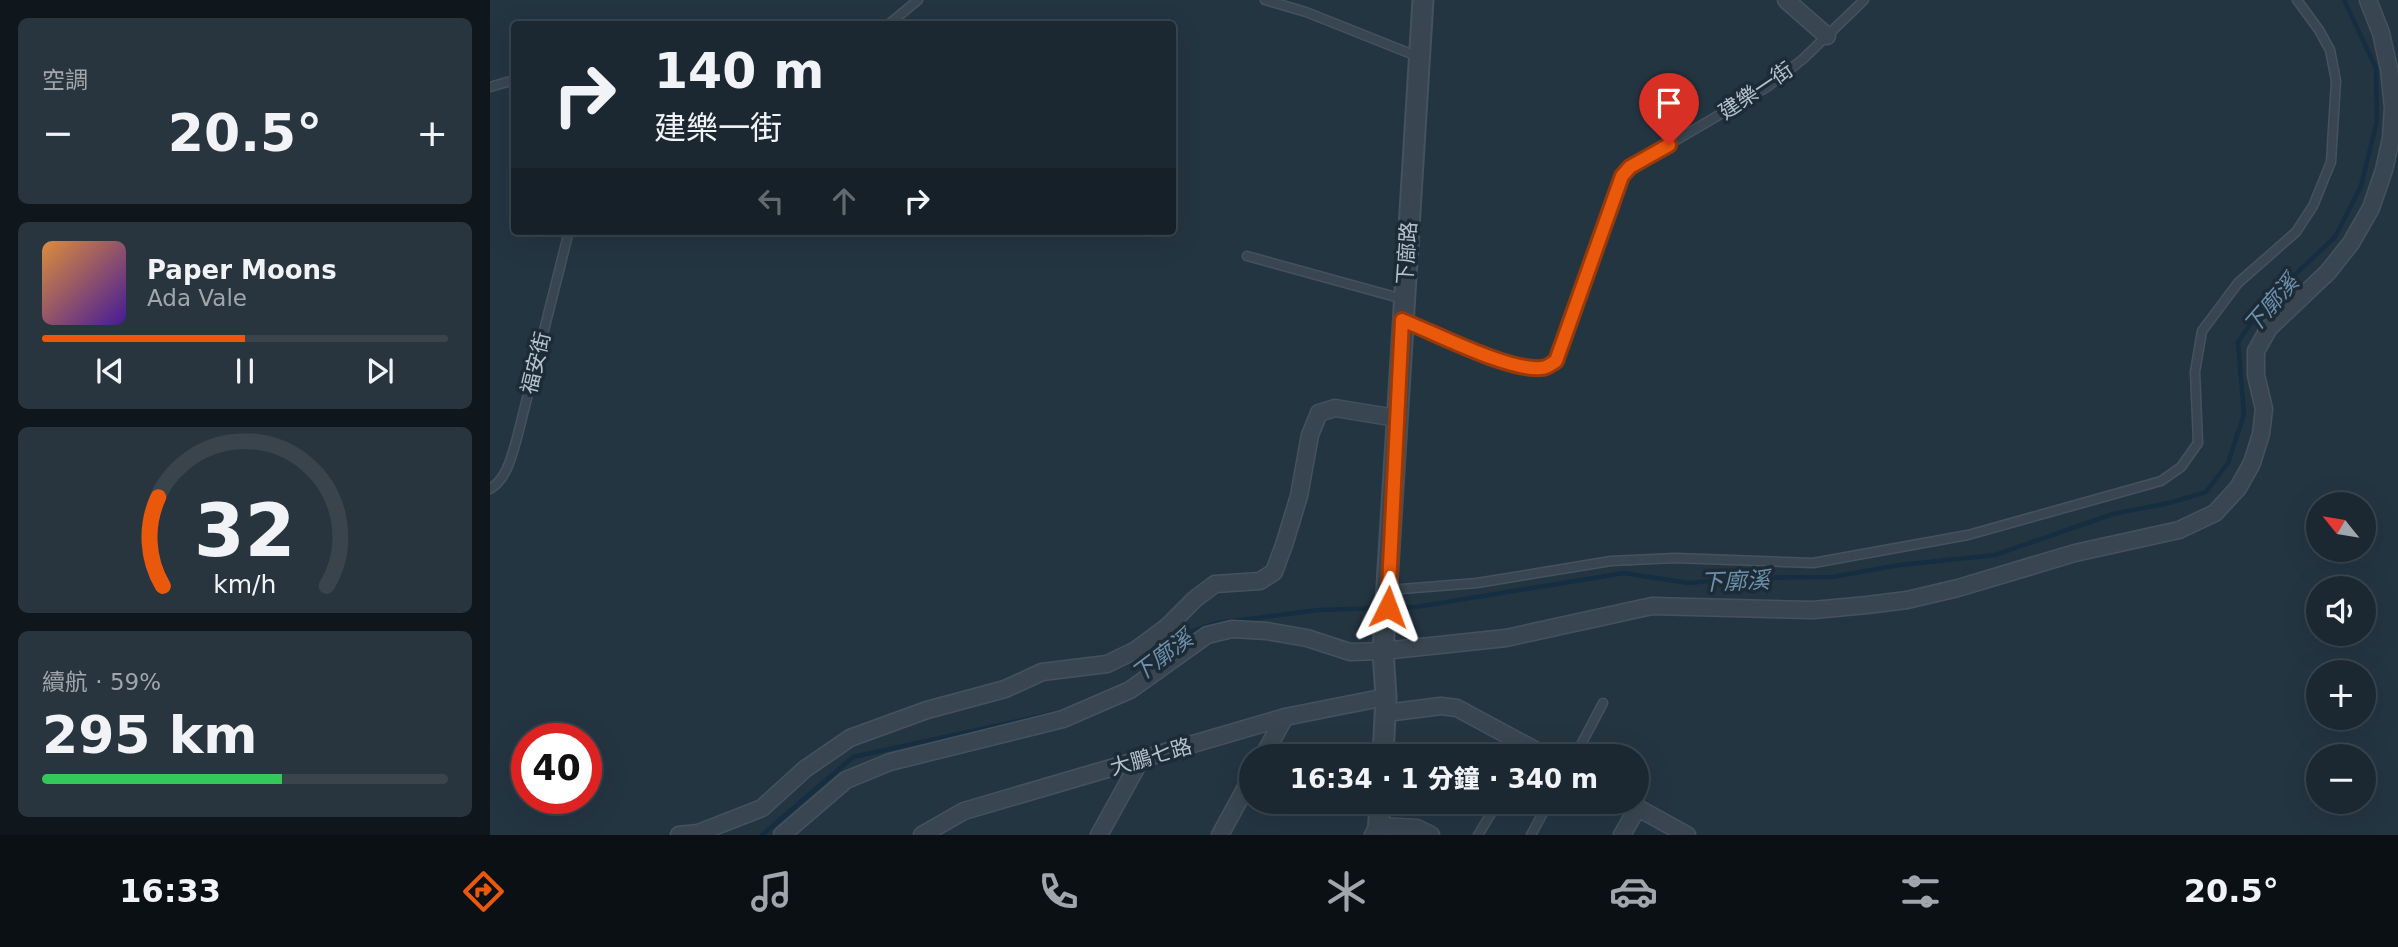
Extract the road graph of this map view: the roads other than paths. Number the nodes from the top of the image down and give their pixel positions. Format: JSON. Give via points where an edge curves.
{"nodes":[{"id":1,"x":918,"y":0,"type":"edge"},
{"id":2,"x":1265,"y":0,"type":"edge"},
{"id":3,"x":1423,"y":0,"type":"edge"},
{"id":4,"x":1786,"y":0,"type":"edge"},
{"id":5,"x":1864,"y":0,"type":"edge"},
{"id":6,"x":2297,"y":0,"type":"edge"},
{"id":7,"x":2368,"y":0,"type":"edge"},
{"id":8,"x":893,"y":21,"type":"edge"},
{"id":9,"x":1827,"y":36,"type":"junction"},
{"id":10,"x":1419,"y":57,"type":"junction"},
{"id":11,"x":511,"y":81,"type":"edge"},
{"id":12,"x":490,"y":87,"type":"edge"},
{"id":13,"x":568,"y":235,"type":"edge"},
{"id":14,"x":1247,"y":256,"type":"dead end"},
{"id":15,"x":1404,"y":299,"type":"junction"},
{"id":16,"x":1402,"y":320,"type":"junction"},
{"id":17,"x":1396,"y":418,"type":"junction"},
{"id":18,"x":490,"y":489,"type":"edge"},
{"id":19,"x":1389,"y":590,"type":"junction"},
{"id":20,"x":1383,"y":651,"type":"junction"},
{"id":21,"x":1603,"y":703,"type":"dead end"},
{"id":22,"x":1386,"y":705,"type":"junction"},
{"id":23,"x":1285,"y":717,"type":"junction"},
{"id":24,"x":1270,"y":744,"type":"edge"},
{"id":25,"x":1384,"y":744,"type":"edge"},
{"id":26,"x":1516,"y":744,"type":"edge"},
{"id":27,"x":1581,"y":744,"type":"edge"},
{"id":28,"x":1140,"y":761,"type":"junction"},
{"id":29,"x":1239,"y":800,"type":"edge"},
{"id":30,"x":1379,"y":814,"type":"edge"},
{"id":31,"x":1491,"y":814,"type":"edge"},
{"id":32,"x":1542,"y":814,"type":"edge"},
{"id":33,"x":1629,"y":814,"type":"edge"},
{"id":34,"x":1649,"y":814,"type":"edge"},
{"id":35,"x":1377,"y":832,"type":"edge"},
{"id":36,"x":679,"y":835,"type":"edge"},
{"id":37,"x":782,"y":835,"type":"edge"},
{"id":38,"x":922,"y":835,"type":"edge"},
{"id":39,"x":1099,"y":835,"type":"edge"},
{"id":40,"x":1220,"y":835,"type":"edge"},
{"id":41,"x":1431,"y":835,"type":"edge"},
{"id":42,"x":1479,"y":835,"type":"edge"},
{"id":43,"x":1531,"y":835,"type":"edge"},
{"id":44,"x":1622,"y":835,"type":"edge"},
{"id":45,"x":1687,"y":835,"type":"edge"}],
"edges":[{"from":1,"to":8,"type":"lane"},
{"from":2,"to":10,"type":"lane"},
{"from":3,"to":10,"type":"street","name":"下廍路"},
{"from":4,"to":9,"type":"street"},
{"from":5,"to":9,"type":"lane","name":"建樂一街"},
{"from":6,"to":19,"type":"lane","via":[[2330,50],[2336,81],[2331,162],[2313,206],[2296,232],[2238,283],[2202,331],[2195,372],[2199,443],[2181,467],[2161,481],[1968,535],[1813,563],[1675,558],[1611,561],[1477,583]]},
{"from":7,"to":20,"type":"street","via":[[2381,33],[2393,108],[2384,170],[2371,208],[2351,243],[2329,272],[2269,328],[2256,351],[2264,410],[2261,434],[2238,488],[2216,513],[2179,530],[2075,552],[1907,600],[1813,610],[1652,606],[1506,638]]},
{"from":9,"to":16,"type":"lane","name":"建樂一街","via":[[1767,87],[1630,167],[1616,188],[1556,361],[1544,368],[1493,358]]},
{"from":10,"to":15,"type":"street","name":"下廍路"},
{"from":11,"to":12,"type":"lane"},
{"from":13,"to":18,"type":"lane","name":"福安街","via":[[517,438],[507,469]]},
{"from":14,"to":15,"type":"lane"},
{"from":15,"to":16,"type":"street","name":"下廍路"},
{"from":16,"to":17,"type":"street","name":"下廍路"},
{"from":17,"to":19,"type":"street","name":"下廍路"},
{"from":17,"to":36,"type":"street","via":[[1335,408],[1319,413],[1284,545],[1274,572],[1260,581],[1216,584],[1136,650],[1107,664],[1042,672],[1004,689],[850,738],[805,769],[762,808],[698,833]]},
{"from":19,"to":20,"type":"street","name":"下廍路"},
{"from":20,"to":22,"type":"street","name":"下廍路"},
{"from":20,"to":37,"type":"street","via":[[1350,652],[1267,631],[1232,629],[1207,635],[1130,690],[1063,719],[890,762],[846,780]]},
{"from":21,"to":27,"type":"lane"},
{"from":22,"to":23,"type":"street","name":"大鵬七路"},
{"from":22,"to":25,"type":"street","name":"下廍路"},
{"from":22,"to":26,"type":"street","name":"大鵬七路","via":[[1457,708]]},
{"from":23,"to":24,"type":"street"},
{"from":23,"to":28,"type":"street","name":"大鵬七路"},
{"from":28,"to":38,"type":"street","name":"大鵬七路","via":[[964,811]]},
{"from":28,"to":39,"type":"street"},
{"from":29,"to":40,"type":"street"},
{"from":30,"to":35,"type":"street"},
{"from":31,"to":42,"type":"lane"},
{"from":32,"to":43,"type":"lane"},
{"from":33,"to":44,"type":"street"},
{"from":34,"to":45,"type":"street"},
{"from":35,"to":41,"type":"street","via":[[1417,828]]}]}
